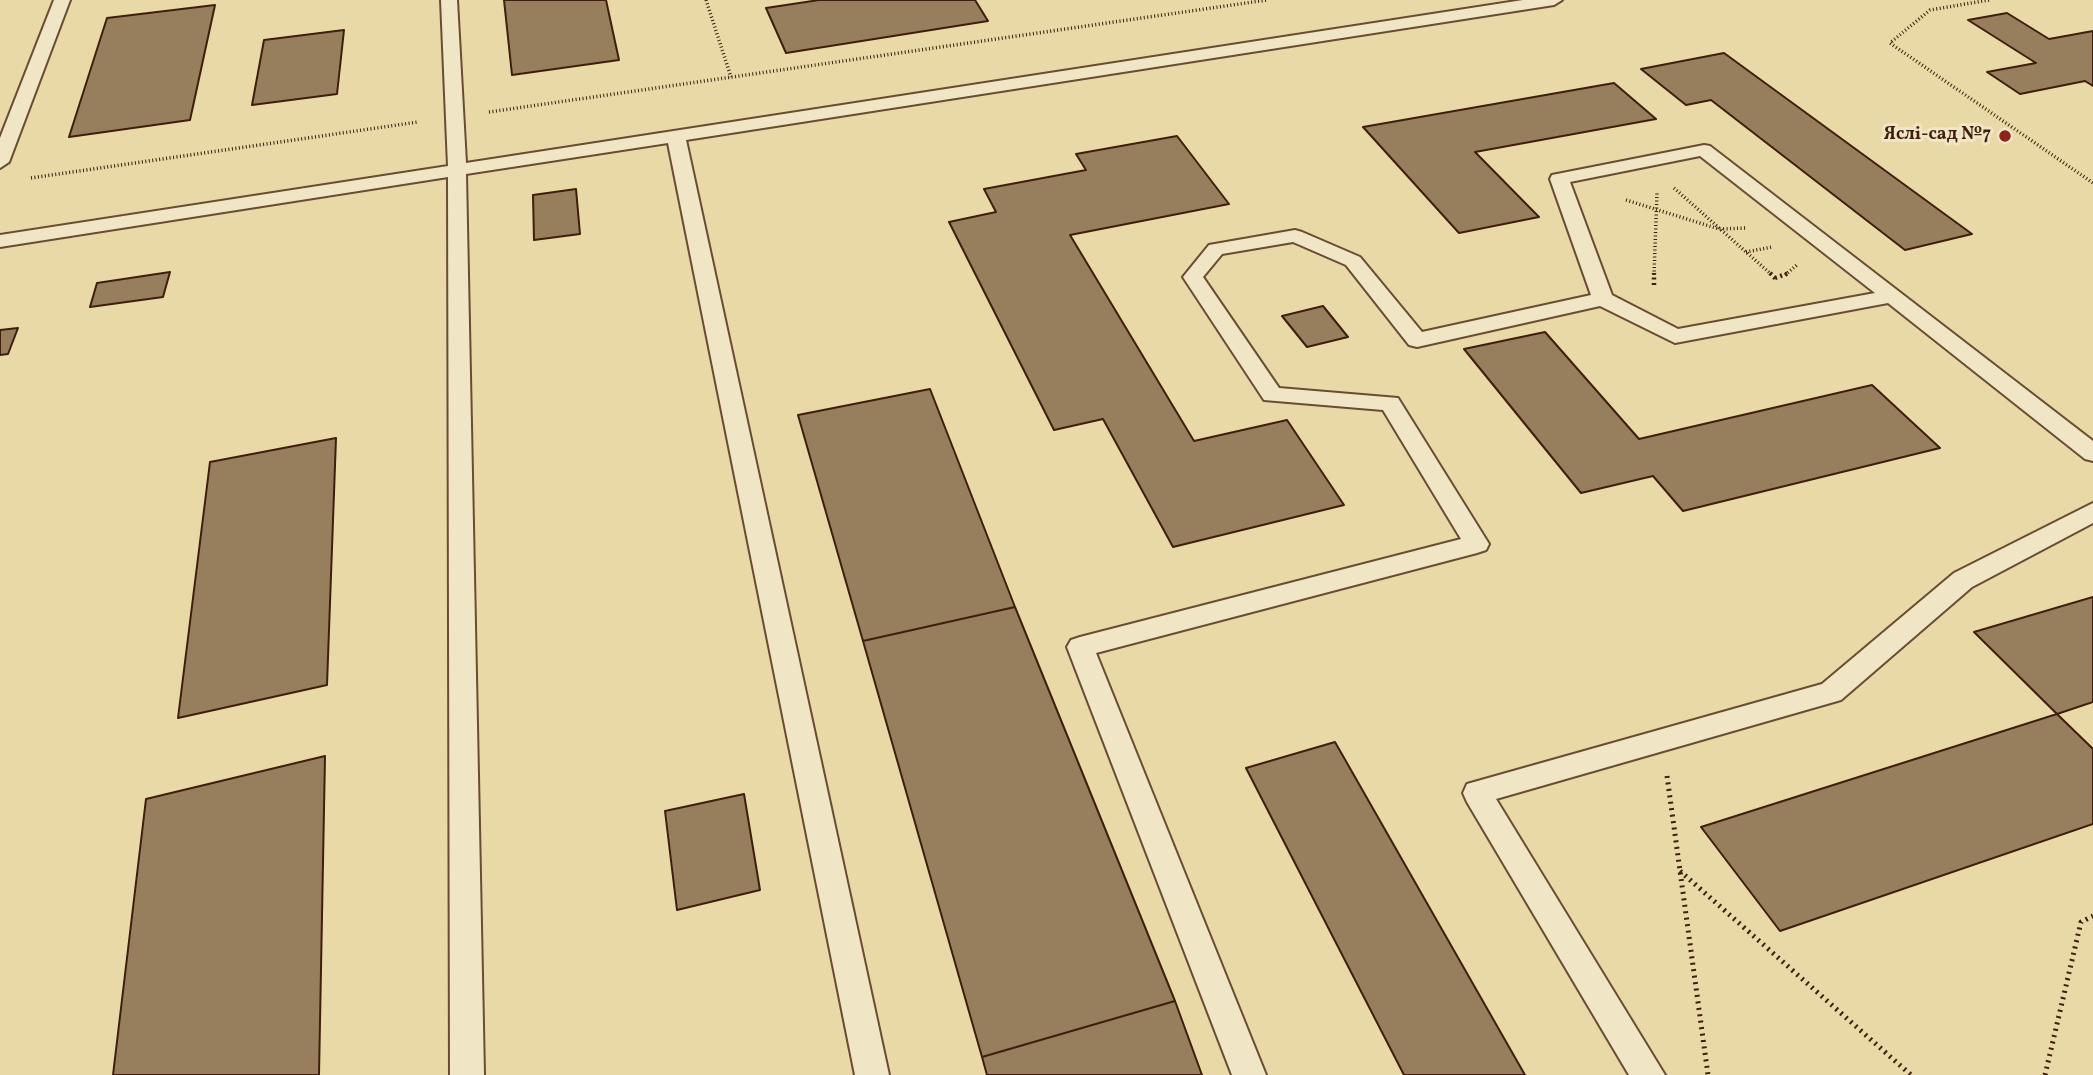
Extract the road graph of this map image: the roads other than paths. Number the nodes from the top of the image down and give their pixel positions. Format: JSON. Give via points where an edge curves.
{"nodes":[{"id":1,"x":62,"y":0,"type":"edge"},
{"id":2,"x":449,"y":0,"type":"edge"},
{"id":3,"x":1554,"y":0,"type":"edge"},
{"id":4,"x":676,"y":136,"type":"junction"},
{"id":5,"x":0,"y":162,"type":"edge"},
{"id":6,"x":457,"y":170,"type":"junction"},
{"id":7,"x":0,"y":242,"type":"edge"},
{"id":8,"x":1894,"y":296,"type":"junction"},
{"id":9,"x":1603,"y":299,"type":"junction"},
{"id":10,"x":2093,"y":453,"type":"edge"},
{"id":11,"x":2093,"y":512,"type":"edge"},
{"id":12,"x":467,"y":1075,"type":"edge"},
{"id":13,"x":872,"y":1075,"type":"edge"},
{"id":14,"x":1249,"y":1075,"type":"edge"},
{"id":15,"x":1648,"y":1075,"type":"edge"}],
"edges":[{"from":1,"to":5,"type":"lane"},
{"from":2,"to":6,"type":"lane"},
{"from":3,"to":4,"type":"lane"},
{"from":4,"to":6,"type":"lane"},
{"from":4,"to":13,"type":"lane"},
{"from":6,"to":7,"type":"lane"},
{"from":6,"to":12,"type":"lane"},
{"from":8,"to":9,"type":"lane","via":[[1675,336]]},
{"from":8,"to":9,"type":"lane","via":[[1704,150],[1651,168],[1559,179]]},
{"from":8,"to":10,"type":"lane"},
{"from":9,"to":14,"type":"lane","via":[[1417,340],[1353,261],[1296,236],[1216,248],[1193,277],[1272,395],[1390,403],[1477,544],[1080,647]]},
{"from":11,"to":15,"type":"lane","via":[[1964,580],[1831,692],[1477,793]]}]}
